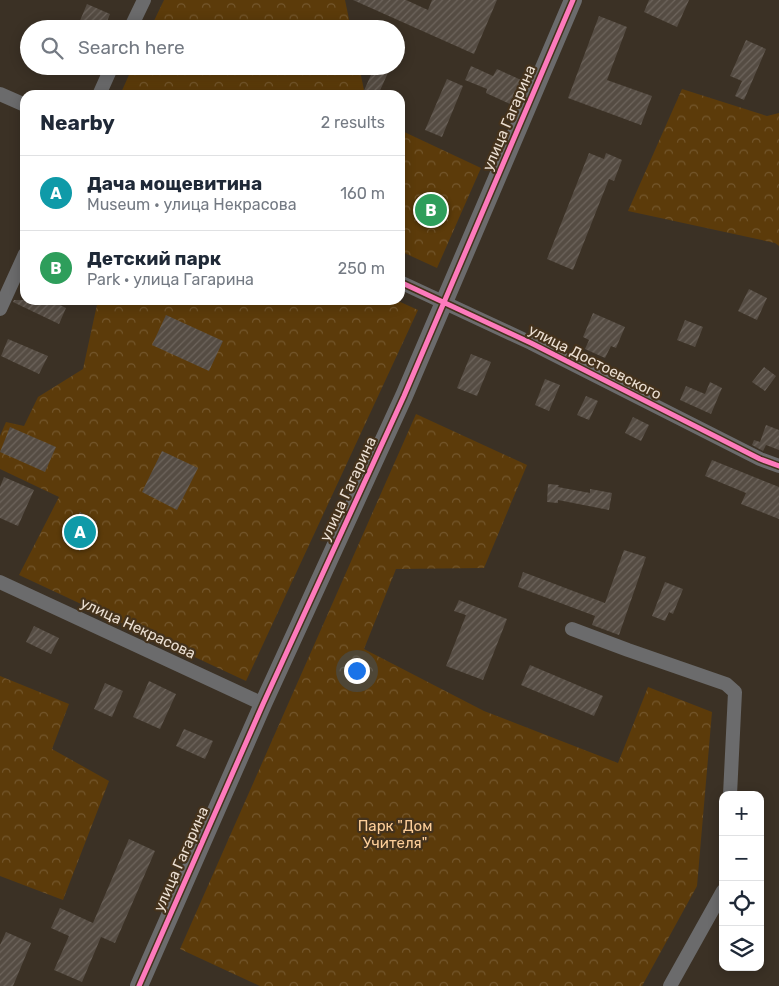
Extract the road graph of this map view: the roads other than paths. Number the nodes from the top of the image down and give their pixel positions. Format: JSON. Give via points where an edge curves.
{"nodes":[{"id":1,"x":144,"y":0,"type":"edge"},
{"id":2,"x":572,"y":0,"type":"edge"},
{"id":3,"x":134,"y":20,"type":"edge"},
{"id":4,"x":108,"y":75,"type":"edge"},
{"id":5,"x":101,"y":90,"type":"edge"},
{"id":6,"x":0,"y":94,"type":"edge"},
{"id":7,"x":20,"y":103,"type":"edge"},
{"id":8,"x":20,"y":265,"type":"edge"},
{"id":9,"x":405,"y":284,"type":"edge"},
{"id":10,"x":445,"y":303,"type":"junction"},
{"id":11,"x":0,"y":309,"type":"edge"},
{"id":12,"x":779,"y":466,"type":"edge"},
{"id":13,"x":0,"y":582,"type":"edge"},
{"id":14,"x":572,"y":629,"type":"dead end"},
{"id":15,"x":263,"y":704,"type":"junction"},
{"id":16,"x":730,"y":791,"type":"edge"},
{"id":17,"x":719,"y":898,"type":"edge"},
{"id":18,"x":139,"y":986,"type":"edge"},
{"id":19,"x":670,"y":986,"type":"edge"}],
"edges":[{"from":1,"to":3,"type":"street"},
{"from":2,"to":10,"type":"street","name":"улица Гагарина"},
{"from":4,"to":5,"type":"street"},
{"from":6,"to":7,"type":"street"},
{"from":8,"to":11,"type":"street"},
{"from":9,"to":10,"type":"street","name":"улица Достоевского"},
{"from":10,"to":12,"type":"street","name":"улица Достоевского"},
{"from":10,"to":15,"type":"street","name":"улица Гагарина"},
{"from":13,"to":15,"type":"street","name":"улица Некрасова"},
{"from":14,"to":16,"type":"street","via":[[726,684],[735,692]]},
{"from":15,"to":18,"type":"street","name":"улица Гагарина"},
{"from":17,"to":19,"type":"street"}]}
